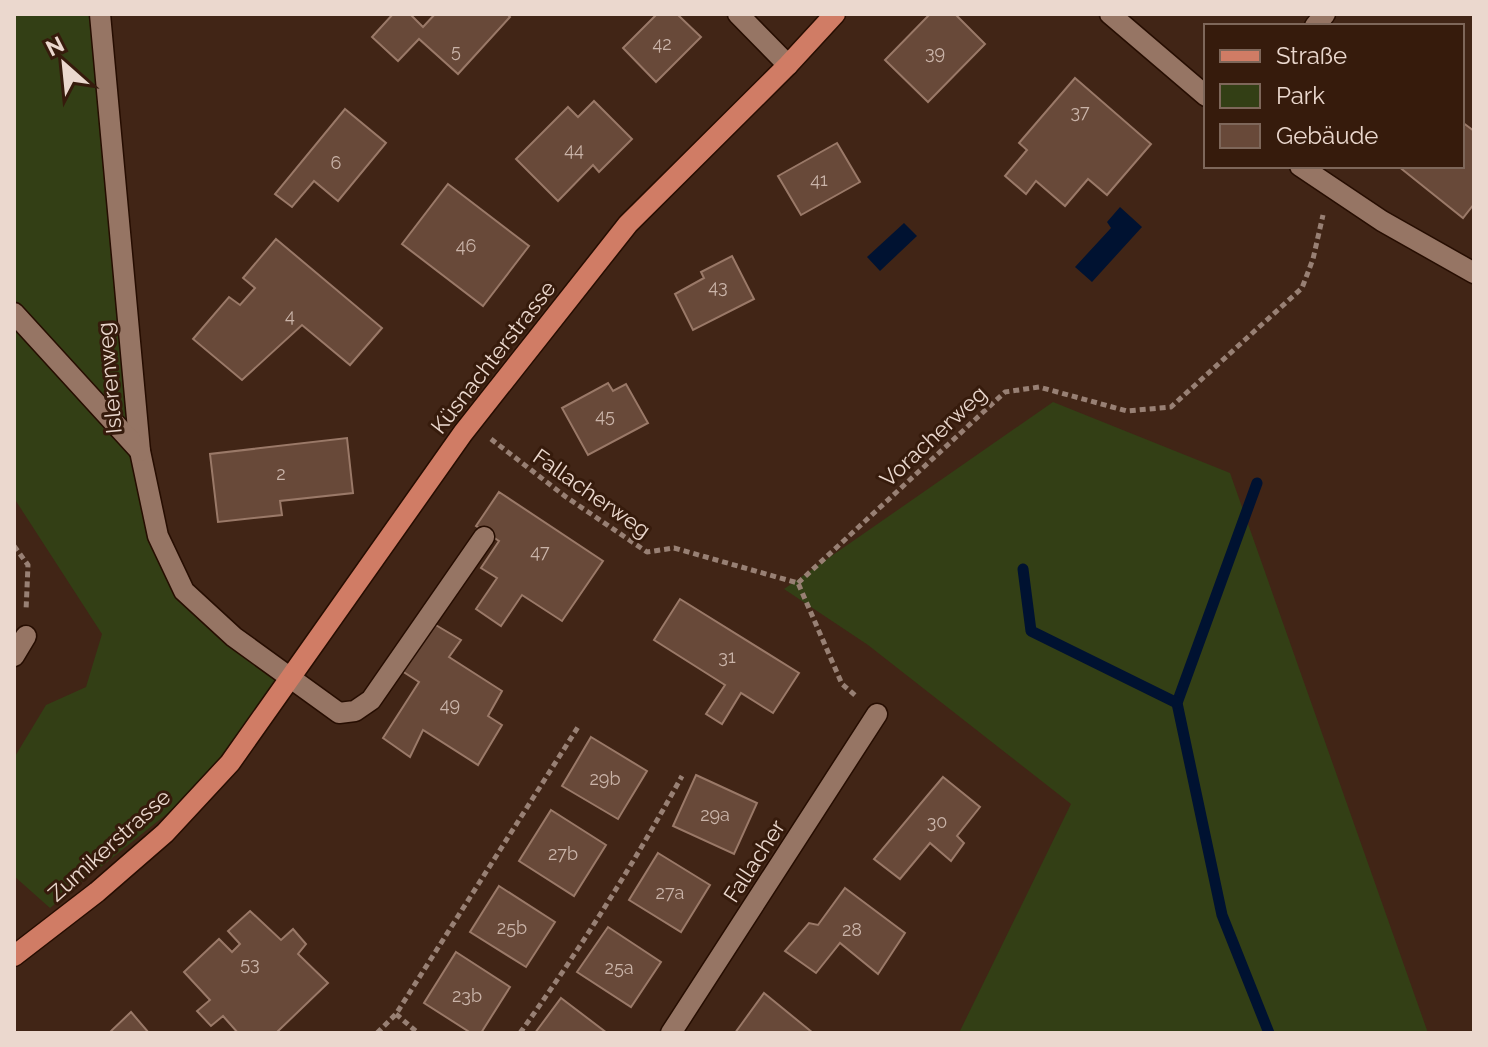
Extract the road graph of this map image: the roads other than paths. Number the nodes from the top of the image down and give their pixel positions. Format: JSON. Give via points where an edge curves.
{"nodes":[{"id":1,"x":100,"y":14,"type":"edge"},
{"id":2,"x":738,"y":14,"type":"edge"},
{"id":3,"x":835,"y":14,"type":"edge"},
{"id":4,"x":1110,"y":14,"type":"edge"},
{"id":5,"x":788,"y":65,"type":"junction"},
{"id":6,"x":1204,"y":94,"type":"edge"},
{"id":7,"x":1303,"y":168,"type":"edge"},
{"id":8,"x":1474,"y":273,"type":"edge"},
{"id":9,"x":14,"y":313,"type":"edge"},
{"id":10,"x":140,"y":451,"type":"junction"},
{"id":11,"x":484,"y":537,"type":"dead end"},
{"id":12,"x":26,"y":636,"type":"road end"},
{"id":13,"x":14,"y":656,"type":"edge"},
{"id":14,"x":292,"y":679,"type":"junction"},
{"id":15,"x":877,"y":714,"type":"road end"},
{"id":16,"x":230,"y":763,"type":"joint"},
{"id":17,"x":14,"y":956,"type":"edge"},
{"id":18,"x":671,"y":1033,"type":"edge"}],
"edges":[{"from":1,"to":10,"type":"street","name":"Islerenweg"},
{"from":2,"to":5,"type":"street"},
{"from":3,"to":5,"type":"main road","name":"Küsnachterstrasse"},
{"from":4,"to":6,"type":"street"},
{"from":5,"to":14,"type":"main road","name":"Küsnachterstrasse","via":[[628,224],[463,433]]},
{"from":7,"to":8,"type":"street"},
{"from":9,"to":10,"type":"street"},
{"from":10,"to":14,"type":"street","name":"Islerenweg","via":[[158,536],[184,591],[234,637]]},
{"from":11,"to":14,"type":"street","name":"Islerenweg","via":[[371,700],[355,711],[339,713]]},
{"from":12,"to":13,"type":"street"},
{"from":14,"to":16,"type":"main road","name":"Küsnachterstrasse"},
{"from":15,"to":18,"type":"street","name":"Fallacher"},
{"from":16,"to":17,"type":"main road","name":"Zumikerstrasse","via":[[153,843]]}]}
